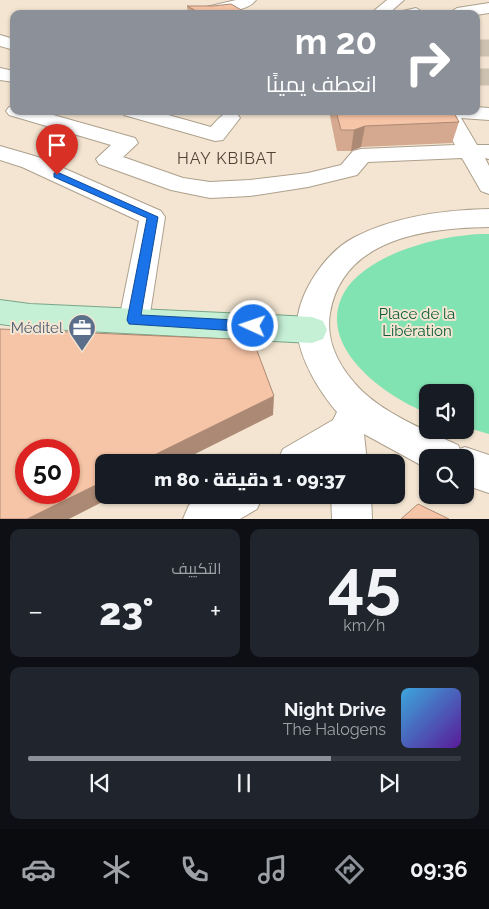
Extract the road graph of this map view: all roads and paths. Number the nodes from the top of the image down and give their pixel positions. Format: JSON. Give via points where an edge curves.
{"nodes":[{"id":1,"x":397,"y":0,"type":"edge"},
{"id":2,"x":242,"y":3,"type":"edge"},
{"id":3,"x":452,"y":4,"type":"edge"},
{"id":4,"x":489,"y":8,"type":"edge"},
{"id":5,"x":211,"y":10,"type":"edge"},
{"id":6,"x":388,"y":10,"type":"edge"},
{"id":7,"x":29,"y":115,"type":"edge"},
{"id":8,"x":138,"y":115,"type":"edge"},
{"id":9,"x":450,"y":115,"type":"edge"},
{"id":10,"x":230,"y":118,"type":"dead end"},
{"id":11,"x":0,"y":153,"type":"edge"},
{"id":12,"x":477,"y":155,"type":"edge"},
{"id":13,"x":489,"y":186,"type":"edge"},
{"id":14,"x":489,"y":218,"type":"edge"},
{"id":15,"x":0,"y":312,"type":"edge"},
{"id":16,"x":134,"y":320,"type":"junction"},
{"id":17,"x":312,"y":330,"type":"junction"},
{"id":18,"x":351,"y":435,"type":"edge"},
{"id":19,"x":426,"y":449,"type":"edge"},
{"id":20,"x":312,"y":454,"type":"edge"},
{"id":21,"x":474,"y":469,"type":"edge"},
{"id":22,"x":489,"y":474,"type":"edge"},
{"id":23,"x":228,"y":504,"type":"edge"},
{"id":24,"x":351,"y":504,"type":"edge"},
{"id":25,"x":203,"y":519,"type":"edge"},
{"id":26,"x":352,"y":519,"type":"edge"}],
"edges":[{"from":1,"to":6,"type":"street"},
{"from":2,"to":5,"type":"street"},
{"from":3,"to":4,"type":"street"},
{"from":7,"to":12,"type":"street","via":[[127,143],[107,159],[179,185],[210,190],[308,180],[349,170],[360,156]]},
{"from":8,"to":10,"type":"street","via":[[208,142]]},
{"from":9,"to":12,"type":"street"},
{"from":11,"to":16,"type":"street","via":[[30,162],[152,217]]},
{"from":12,"to":13,"type":"street"},
{"from":14,"to":17,"type":"street","via":[[459,218],[413,225],[353,250],[324,285],[316,304]]},
{"from":15,"to":16,"type":"main road"},
{"from":16,"to":17,"type":"main road"},
{"from":17,"to":18,"type":"street","via":[[318,351],[341,391]]},
{"from":18,"to":19,"type":"street","via":[[406,439]]},
{"from":18,"to":20,"type":"street"},
{"from":21,"to":22,"type":"street"},
{"from":23,"to":25,"type":"street"},
{"from":24,"to":26,"type":"street"}]}
